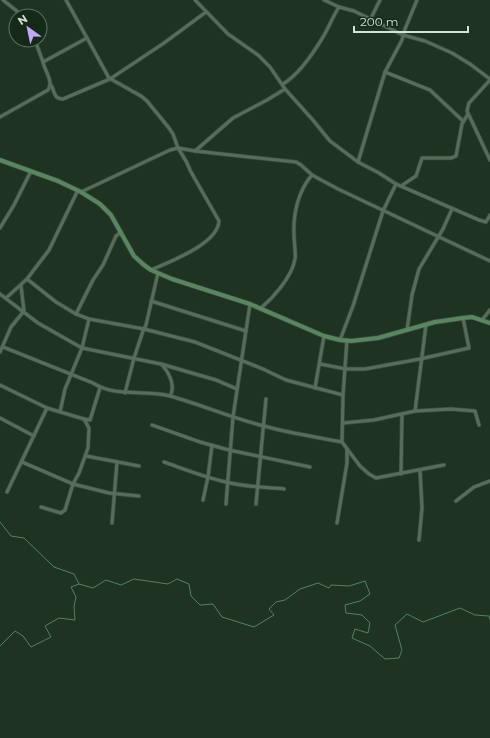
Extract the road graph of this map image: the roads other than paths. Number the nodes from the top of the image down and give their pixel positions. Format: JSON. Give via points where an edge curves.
{"nodes":[{"id":1,"x":3,"y":0,"type":"edge"},
{"id":2,"x":66,"y":0,"type":"edge"},
{"id":3,"x":195,"y":0,"type":"edge"},
{"id":4,"x":324,"y":0,"type":"edge"},
{"id":5,"x":380,"y":0,"type":"edge"},
{"id":6,"x":417,"y":0,"type":"edge"},
{"id":7,"x":339,"y":7,"type":"junction"},
{"id":8,"x":13,"y":8,"type":"edge"},
{"id":9,"x":206,"y":12,"type":"junction"},
{"id":10,"x":371,"y":18,"type":"junction"},
{"id":11,"x":403,"y":35,"type":"junction"},
{"id":12,"x":87,"y":38,"type":"junction"},
{"id":13,"x":38,"y":48,"type":"edge"},
{"id":14,"x":42,"y":62,"type":"junction"},
{"id":15,"x":385,"y":72,"type":"junction"},
{"id":16,"x":110,"y":79,"type":"junction"},
{"id":17,"x":490,"y":79,"type":"edge"},
{"id":18,"x":283,"y":84,"type":"junction"},
{"id":19,"x":51,"y":85,"type":"junction"},
{"id":20,"x":285,"y":89,"type":"junction"},
{"id":21,"x":468,"y":114,"type":"junction"},
{"id":22,"x":0,"y":117,"type":"edge"},
{"id":23,"x":463,"y":121,"type":"junction"},
{"id":24,"x":178,"y":148,"type":"junction"},
{"id":25,"x":195,"y":151,"type":"junction"},
{"id":26,"x":0,"y":160,"type":"edge"},
{"id":27,"x":490,"y":160,"type":"edge"},
{"id":28,"x":358,"y":162,"type":"junction"},
{"id":29,"x":31,"y":171,"type":"junction"},
{"id":30,"x":312,"y":175,"type":"junction"},
{"id":31,"x":396,"y":184,"type":"junction"},
{"id":32,"x":401,"y":186,"type":"junction"},
{"id":33,"x":80,"y":191,"type":"junction"},
{"id":34,"x":452,"y":209,"type":"junction"},
{"id":35,"x":383,"y":211,"type":"junction"},
{"id":36,"x":490,"y":215,"type":"edge"},
{"id":37,"x":0,"y":228,"type":"edge"},
{"id":38,"x":120,"y":232,"type":"junction"},
{"id":39,"x":438,"y":237,"type":"junction"},
{"id":40,"x":490,"y":261,"type":"edge"},
{"id":41,"x":151,"y":270,"type":"junction"},
{"id":42,"x":158,"y":273,"type":"junction"},
{"id":43,"x":27,"y":279,"type":"junction"},
{"id":44,"x":21,"y":286,"type":"junction"},
{"id":45,"x":0,"y":294,"type":"edge"},
{"id":46,"x":6,"y":298,"type":"junction"},
{"id":47,"x":151,"y":301,"type":"junction"},
{"id":48,"x":250,"y":304,"type":"junction"},
{"id":49,"x":260,"y":309,"type":"junction"},
{"id":50,"x":490,"y":310,"type":"edge"},
{"id":51,"x":24,"y":311,"type":"junction"},
{"id":52,"x":76,"y":314,"type":"junction"},
{"id":53,"x":463,"y":318,"type":"junction"},
{"id":54,"x":90,"y":319,"type":"junction"},
{"id":55,"x":482,"y":320,"type":"junction"},
{"id":56,"x":490,"y":323,"type":"edge"},
{"id":57,"x":426,"y":325,"type":"junction"},
{"id":58,"x":144,"y":329,"type":"junction"},
{"id":59,"x":407,"y":330,"type":"junction"},
{"id":60,"x":246,"y":331,"type":"junction"},
{"id":61,"x":324,"y":336,"type":"junction"},
{"id":62,"x":340,"y":340,"type":"junction"},
{"id":63,"x":347,"y":340,"type":"junction"},
{"id":64,"x":3,"y":347,"type":"junction"},
{"id":65,"x":82,"y":348,"type":"junction"},
{"id":66,"x":0,"y":352,"type":"edge"},
{"id":67,"x":134,"y":358,"type":"junction"},
{"id":68,"x":420,"y":359,"type":"junction"},
{"id":69,"x":241,"y":360,"type":"junction"},
{"id":70,"x":161,"y":364,"type":"junction"},
{"id":71,"x":320,"y":364,"type":"junction"},
{"id":72,"x":346,"y":369,"type":"junction"},
{"id":73,"x":70,"y":374,"type":"junction"},
{"id":74,"x":0,"y":385,"type":"edge"},
{"id":75,"x":100,"y":388,"type":"junction"},
{"id":76,"x":316,"y":388,"type":"junction"},
{"id":77,"x":237,"y":389,"type":"junction"},
{"id":78,"x":125,"y":392,"type":"junction"},
{"id":79,"x":343,"y":395,"type":"junction"},
{"id":80,"x":170,"y":396,"type":"junction"},
{"id":81,"x":266,"y":399,"type":"dead end"},
{"id":82,"x":47,"y":408,"type":"junction"},
{"id":83,"x":414,"y":411,"type":"junction"},
{"id":84,"x":60,"y":412,"type":"junction"},
{"id":85,"x":402,"y":414,"type":"junction"},
{"id":86,"x":233,"y":417,"type":"junction"},
{"id":87,"x":0,"y":418,"type":"edge"},
{"id":88,"x":84,"y":419,"type":"junction"},
{"id":89,"x":343,"y":422,"type":"junction"},
{"id":90,"x":152,"y":425,"type":"dead end"},
{"id":91,"x":479,"y":425,"type":"dead end"},
{"id":92,"x":263,"y":426,"type":"junction"},
{"id":93,"x":34,"y":436,"type":"junction"},
{"id":94,"x":342,"y":442,"type":"junction"},
{"id":95,"x":212,"y":445,"type":"junction"},
{"id":96,"x":346,"y":447,"type":"junction"},
{"id":97,"x":229,"y":450,"type":"junction"},
{"id":98,"x":86,"y":456,"type":"junction"},
{"id":99,"x":260,"y":456,"type":"junction"},
{"id":100,"x":22,"y":462,"type":"junction"},
{"id":101,"x":117,"y":462,"type":"junction"},
{"id":102,"x":164,"y":462,"type":"dead end"},
{"id":103,"x":444,"y":465,"type":"dead end"},
{"id":104,"x":139,"y":466,"type":"dead end"},
{"id":105,"x":310,"y":467,"type":"dead end"},
{"id":106,"x":420,"y":470,"type":"junction"},
{"id":107,"x":401,"y":474,"type":"junction"},
{"id":108,"x":208,"y":477,"type":"junction"},
{"id":109,"x":227,"y":482,"type":"junction"},
{"id":110,"x":490,"y":482,"type":"edge"},
{"id":111,"x":73,"y":484,"type":"junction"},
{"id":112,"x":259,"y":487,"type":"junction"},
{"id":113,"x":284,"y":488,"type":"dead end"},
{"id":114,"x":7,"y":492,"type":"dead end"},
{"id":115,"x":114,"y":494,"type":"junction"},
{"id":116,"x":139,"y":496,"type":"dead end"},
{"id":117,"x":203,"y":500,"type":"dead end"},
{"id":118,"x":456,"y":502,"type":"dead end"},
{"id":119,"x":226,"y":504,"type":"dead end"},
{"id":120,"x":256,"y":504,"type":"dead end"},
{"id":121,"x":41,"y":507,"type":"dead end"},
{"id":122,"x":112,"y":522,"type":"dead end"},
{"id":123,"x":337,"y":523,"type":"dead end"},
{"id":124,"x":419,"y":540,"type":"dead end"}],
"edges":[{"from":1,"to":8,"type":"street"},
{"from":2,"to":12,"type":"street"},
{"from":3,"to":9,"type":"street"},
{"from":4,"to":7,"type":"street"},
{"from":5,"to":10,"type":"street"},
{"from":6,"to":11,"type":"street"},
{"from":7,"to":10,"type":"street"},
{"from":7,"to":18,"type":"street","via":[[316,47],[293,76]]},
{"from":9,"to":16,"type":"street"},
{"from":9,"to":18,"type":"street","via":[[228,34],[264,60]]},
{"from":10,"to":11,"type":"street"},
{"from":11,"to":15,"type":"street"},
{"from":11,"to":17,"type":"street","via":[[452,53]]},
{"from":12,"to":14,"type":"street"},
{"from":12,"to":16,"type":"street"},
{"from":13,"to":14,"type":"street"},
{"from":14,"to":19,"type":"street"},
{"from":15,"to":23,"type":"street","via":[[430,90]]},
{"from":15,"to":28,"type":"street"},
{"from":16,"to":19,"type":"street","via":[[63,99],[55,96]]},
{"from":16,"to":24,"type":"street","via":[[147,101],[173,134]]},
{"from":17,"to":21,"type":"street","via":[[469,103]]},
{"from":18,"to":20,"type":"street"},
{"from":19,"to":22,"type":"street","via":[[44,93]]},
{"from":20,"to":25,"type":"street","via":[[233,118]]},
{"from":20,"to":28,"type":"street","via":[[330,142]]},
{"from":21,"to":23,"type":"street"},
{"from":21,"to":27,"type":"street"},
{"from":23,"to":32,"type":"street","via":[[455,157],[422,158],[416,176]]},
{"from":24,"to":25,"type":"street"},
{"from":24,"to":33,"type":"street","via":[[165,151],[105,182]]},
{"from":24,"to":41,"type":"street","via":[[219,224],[200,247]]},
{"from":25,"to":30,"type":"street","via":[[291,161],[301,165]]},
{"from":26,"to":29,"type":"street"},
{"from":28,"to":31,"type":"street"},
{"from":29,"to":33,"type":"street"},
{"from":29,"to":37,"type":"street"},
{"from":30,"to":35,"type":"street"},
{"from":30,"to":49,"type":"street","via":[[303,186],[296,210],[296,253],[293,267],[275,295]]},
{"from":31,"to":32,"type":"street"},
{"from":31,"to":35,"type":"street"},
{"from":32,"to":34,"type":"street"},
{"from":33,"to":38,"type":"street","via":[[106,208]]},
{"from":33,"to":43,"type":"street","via":[[49,250]]},
{"from":34,"to":36,"type":"street","via":[[484,222]]},
{"from":34,"to":39,"type":"street"},
{"from":35,"to":39,"type":"street"},
{"from":35,"to":62,"type":"street"},
{"from":38,"to":41,"type":"street","via":[[134,256]]},
{"from":38,"to":52,"type":"street"},
{"from":39,"to":40,"type":"street"},
{"from":39,"to":59,"type":"street","via":[[419,270]]},
{"from":41,"to":42,"type":"street"},
{"from":42,"to":47,"type":"street"},
{"from":42,"to":48,"type":"street"},
{"from":43,"to":44,"type":"street"},
{"from":43,"to":52,"type":"street"},
{"from":44,"to":46,"type":"street"},
{"from":44,"to":51,"type":"street"},
{"from":45,"to":46,"type":"street"},
{"from":46,"to":51,"type":"street"},
{"from":47,"to":58,"type":"street"},
{"from":47,"to":60,"type":"street"},
{"from":48,"to":49,"type":"street"},
{"from":48,"to":60,"type":"street"},
{"from":49,"to":61,"type":"street"},
{"from":50,"to":55,"type":"street"},
{"from":51,"to":64,"type":"street","via":[[10,329]]},
{"from":51,"to":65,"type":"street","via":[[38,323]]},
{"from":52,"to":54,"type":"street"},
{"from":53,"to":55,"type":"street"},
{"from":53,"to":57,"type":"street"},
{"from":53,"to":68,"type":"street","via":[[469,348]]},
{"from":54,"to":58,"type":"street"},
{"from":54,"to":65,"type":"street"},
{"from":55,"to":56,"type":"street"},
{"from":57,"to":59,"type":"street"},
{"from":57,"to":68,"type":"street"},
{"from":58,"to":67,"type":"street"},
{"from":58,"to":69,"type":"street","via":[[195,342]]},
{"from":59,"to":63,"type":"street","via":[[378,338]]},
{"from":60,"to":69,"type":"street"},
{"from":61,"to":62,"type":"street"},
{"from":61,"to":71,"type":"street"},
{"from":62,"to":63,"type":"street"},
{"from":63,"to":72,"type":"street"},
{"from":64,"to":66,"type":"street"},
{"from":64,"to":73,"type":"street"},
{"from":65,"to":67,"type":"street"},
{"from":65,"to":73,"type":"street"},
{"from":67,"to":70,"type":"street"},
{"from":67,"to":78,"type":"street"},
{"from":68,"to":72,"type":"street","via":[[376,368]]},
{"from":68,"to":83,"type":"street"},
{"from":69,"to":76,"type":"street","via":[[286,380]]},
{"from":69,"to":77,"type":"street"},
{"from":70,"to":77,"type":"street"},
{"from":70,"to":80,"type":"street","via":[[172,383],[173,390]]},
{"from":71,"to":72,"type":"street"},
{"from":71,"to":76,"type":"street"},
{"from":72,"to":79,"type":"street"},
{"from":73,"to":75,"type":"street"},
{"from":73,"to":84,"type":"street"},
{"from":74,"to":82,"type":"street"},
{"from":75,"to":78,"type":"street"},
{"from":75,"to":88,"type":"street","via":[[90,420]]},
{"from":76,"to":79,"type":"street"},
{"from":77,"to":86,"type":"street"},
{"from":78,"to":80,"type":"street"},
{"from":79,"to":89,"type":"street"},
{"from":80,"to":86,"type":"street"},
{"from":81,"to":92,"type":"street"},
{"from":82,"to":84,"type":"street"},
{"from":82,"to":93,"type":"street"},
{"from":83,"to":85,"type":"street"},
{"from":83,"to":91,"type":"street","via":[[474,410]]},
{"from":84,"to":88,"type":"street"},
{"from":85,"to":89,"type":"street","via":[[374,420]]},
{"from":85,"to":107,"type":"street"},
{"from":86,"to":92,"type":"street"},
{"from":86,"to":97,"type":"street"},
{"from":87,"to":93,"type":"street"},
{"from":88,"to":98,"type":"street","via":[[89,428]]},
{"from":89,"to":94,"type":"street"},
{"from":90,"to":95,"type":"street"},
{"from":92,"to":94,"type":"street"},
{"from":92,"to":99,"type":"street"},
{"from":93,"to":100,"type":"street"},
{"from":94,"to":96,"type":"street"},
{"from":95,"to":97,"type":"street"},
{"from":95,"to":108,"type":"street"},
{"from":96,"to":107,"type":"street","via":[[371,476],[376,478]]},
{"from":96,"to":123,"type":"street","via":[[347,463]]},
{"from":97,"to":99,"type":"street"},
{"from":97,"to":109,"type":"street"},
{"from":98,"to":101,"type":"street"},
{"from":98,"to":111,"type":"street"},
{"from":99,"to":105,"type":"street"},
{"from":99,"to":112,"type":"street"},
{"from":100,"to":111,"type":"street"},
{"from":100,"to":114,"type":"street"},
{"from":101,"to":104,"type":"street"},
{"from":101,"to":115,"type":"street"},
{"from":102,"to":108,"type":"street"},
{"from":103,"to":106,"type":"street"},
{"from":106,"to":107,"type":"street"},
{"from":106,"to":124,"type":"street","via":[[422,508]]},
{"from":108,"to":109,"type":"street"},
{"from":108,"to":117,"type":"street"},
{"from":109,"to":112,"type":"street"},
{"from":109,"to":119,"type":"street"},
{"from":110,"to":118,"type":"street","via":[[474,487]]},
{"from":111,"to":115,"type":"street"},
{"from":111,"to":121,"type":"street","via":[[64,512]]},
{"from":112,"to":113,"type":"street"},
{"from":112,"to":120,"type":"street"},
{"from":115,"to":116,"type":"street"},
{"from":115,"to":122,"type":"street"}]}
